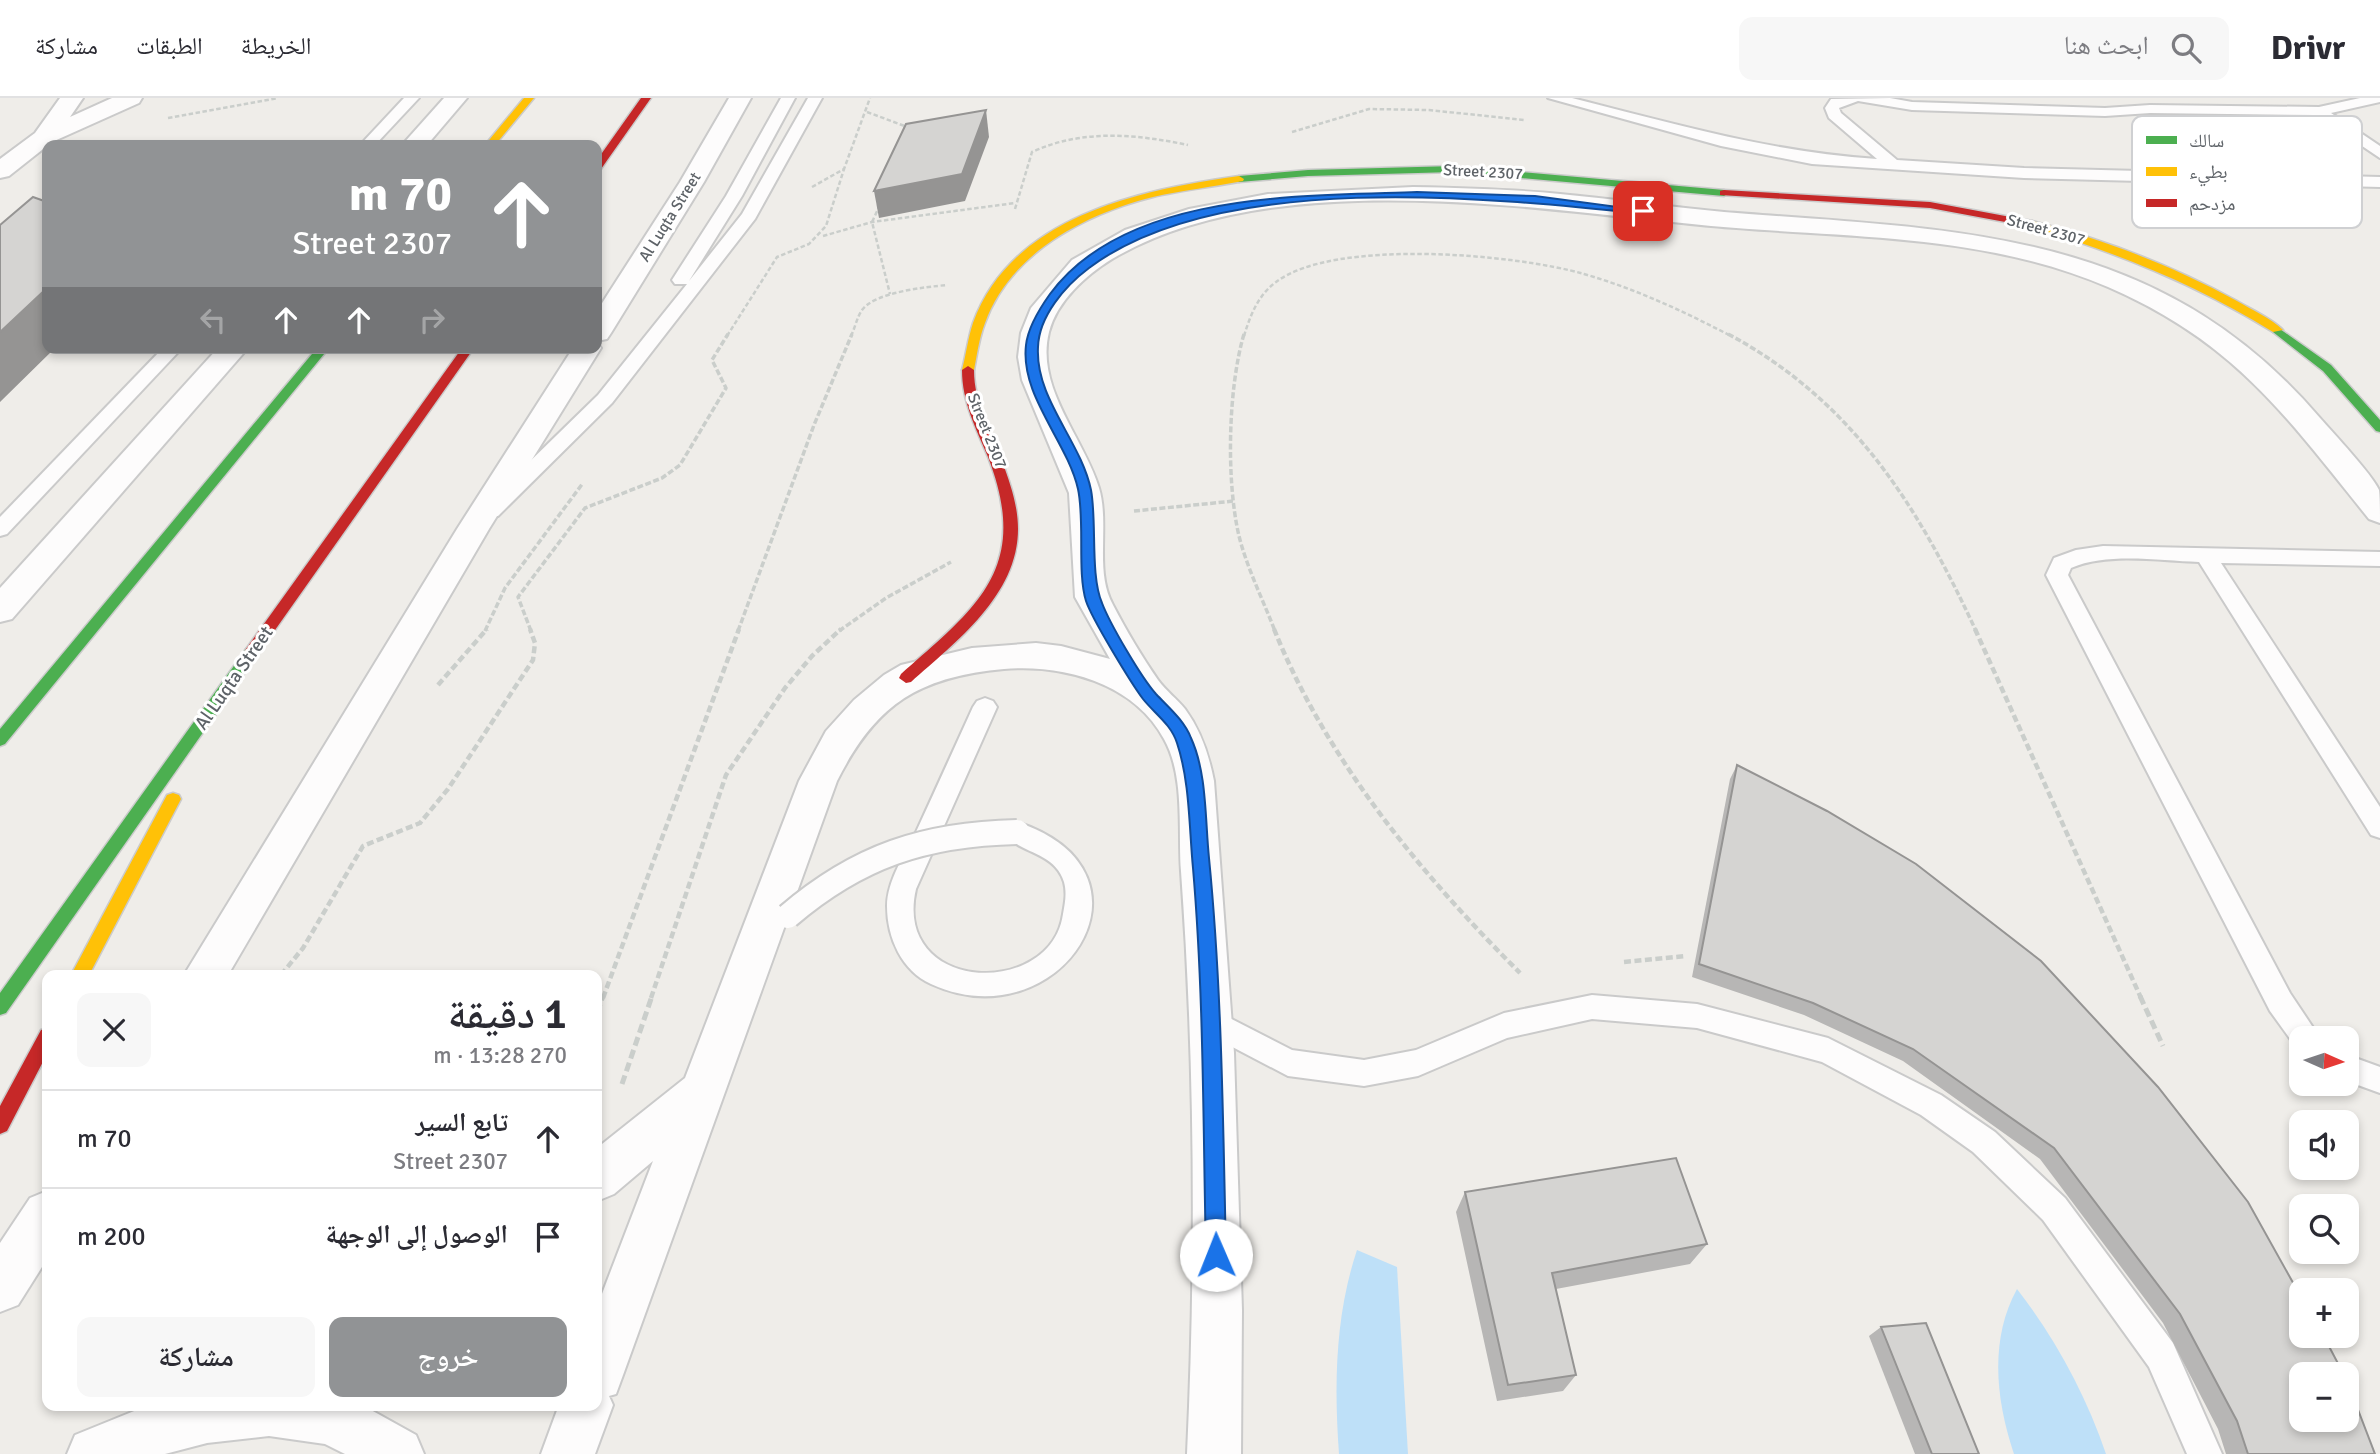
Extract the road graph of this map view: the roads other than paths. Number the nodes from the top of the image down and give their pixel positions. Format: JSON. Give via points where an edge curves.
{"nodes":[{"id":1,"x":72,"y":98,"type":"edge"},
{"id":2,"x":131,"y":98,"type":"edge"},
{"id":3,"x":412,"y":98,"type":"edge"},
{"id":4,"x":456,"y":98,"type":"edge"},
{"id":5,"x":529,"y":98,"type":"edge"},
{"id":6,"x":646,"y":98,"type":"edge"},
{"id":7,"x":740,"y":98,"type":"edge"},
{"id":8,"x":788,"y":98,"type":"edge"},
{"id":9,"x":815,"y":98,"type":"edge"},
{"id":10,"x":1555,"y":98,"type":"edge"},
{"id":11,"x":1853,"y":98,"type":"edge"},
{"id":12,"x":1863,"y":98,"type":"edge"},
{"id":13,"x":2021,"y":98,"type":"edge"},
{"id":14,"x":2380,"y":98,"type":"edge"},
{"id":15,"x":1583,"y":101,"type":"edge"},
{"id":16,"x":2150,"y":109,"type":"junction"},
{"id":17,"x":2319,"y":111,"type":"junction"},
{"id":18,"x":2326,"y":116,"type":"edge"},
{"id":19,"x":43,"y":138,"type":"junction"},
{"id":20,"x":372,"y":140,"type":"edge"},
{"id":21,"x":418,"y":140,"type":"edge"},
{"id":22,"x":494,"y":140,"type":"edge"},
{"id":23,"x":2362,"y":141,"type":"edge"},
{"id":24,"x":2380,"y":153,"type":"edge"},
{"id":25,"x":602,"y":160,"type":"edge"},
{"id":26,"x":1896,"y":167,"type":"junction"},
{"id":27,"x":0,"y":172,"type":"edge"},
{"id":28,"x":2132,"y":174,"type":"edge"},
{"id":29,"x":2362,"y":181,"type":"edge"},
{"id":30,"x":2380,"y":182,"type":"edge"},
{"id":31,"x":602,"y":325,"type":"edge"},
{"id":32,"x":167,"y":354,"type":"edge"},
{"id":33,"x":229,"y":354,"type":"edge"},
{"id":34,"x":318,"y":354,"type":"edge"},
{"id":35,"x":464,"y":354,"type":"edge"},
{"id":36,"x":583,"y":354,"type":"edge"},
{"id":37,"x":605,"y":399,"type":"junction"},
{"id":38,"x":2380,"y":428,"type":"edge"},
{"id":39,"x":2380,"y":512,"type":"edge"},
{"id":40,"x":0,"y":529,"type":"edge"},
{"id":41,"x":473,"y":529,"type":"junction"},
{"id":42,"x":2206,"y":556,"type":"junction"},
{"id":43,"x":2380,"y":558,"type":"edge"},
{"id":44,"x":0,"y":610,"type":"edge"},
{"id":45,"x":246,"y":661,"type":"junction"},
{"id":46,"x":906,"y":678,"type":"junction"},
{"id":47,"x":1149,"y":696,"type":"junction"},
{"id":48,"x":985,"y":707,"type":"dead end"},
{"id":49,"x":0,"y":740,"type":"edge"},
{"id":50,"x":2380,"y":828,"type":"edge"},
{"id":51,"x":749,"y":959,"type":"junction"},
{"id":52,"x":83,"y":970,"type":"edge"},
{"id":53,"x":208,"y":970,"type":"edge"},
{"id":54,"x":0,"y":1007,"type":"edge"},
{"id":55,"x":1212,"y":1022,"type":"junction"},
{"id":56,"x":2297,"y":1026,"type":"edge"},
{"id":57,"x":42,"y":1045,"type":"edge"},
{"id":58,"x":2359,"y":1072,"type":"edge"},
{"id":59,"x":2380,"y":1080,"type":"edge"},
{"id":60,"x":699,"y":1093,"type":"junction"},
{"id":61,"x":0,"y":1125,"type":"edge"},
{"id":62,"x":602,"y":1174,"type":"edge"},
{"id":63,"x":42,"y":1223,"type":"edge"},
{"id":64,"x":0,"y":1287,"type":"edge"},
{"id":65,"x":602,"y":1361,"type":"edge"},
{"id":66,"x":260,"y":1411,"type":"edge"},
{"id":67,"x":281,"y":1411,"type":"edge"},
{"id":68,"x":584,"y":1411,"type":"edge"},
{"id":69,"x":94,"y":1454,"type":"edge"},
{"id":70,"x":397,"y":1454,"type":"edge"},
{"id":71,"x":568,"y":1454,"type":"edge"},
{"id":72,"x":1213,"y":1454,"type":"edge"},
{"id":73,"x":2205,"y":1454,"type":"edge"}],
"edges":[{"from":1,"to":19,"type":"street"},
{"from":2,"to":19,"type":"street"},
{"from":3,"to":20,"type":"lane"},
{"from":4,"to":21,"type":"street"},
{"from":5,"to":22,"type":"street"},
{"from":6,"to":25,"type":"street"},
{"from":7,"to":31,"type":"street","name":"Al Luqta Street"},
{"from":8,"to":37,"type":"lane","via":[[734,196]]},
{"from":9,"to":37,"type":"lane","via":[[749,216]]},
{"from":10,"to":15,"type":"lane"},
{"from":11,"to":26,"type":"lane","via":[[1836,102],[1834,115]]},
{"from":12,"to":16,"type":"lane","via":[[1939,107]]},
{"from":13,"to":16,"type":"lane","via":[[2092,100]]},
{"from":14,"to":17,"type":"lane"},
{"from":15,"to":26,"type":"lane","via":[[1762,150]]},
{"from":16,"to":17,"type":"lane"},
{"from":17,"to":18,"type":"lane"},
{"from":19,"to":27,"type":"street"},
{"from":23,"to":24,"type":"lane"},
{"from":26,"to":28,"type":"lane"},
{"from":29,"to":30,"type":"lane"},
{"from":32,"to":40,"type":"lane"},
{"from":33,"to":44,"type":"street"},
{"from":34,"to":49,"type":"street"},
{"from":35,"to":45,"type":"street","name":"Al Luqta Street"},
{"from":36,"to":41,"type":"street"},
{"from":37,"to":41,"type":"lane"},
{"from":38,"to":46,"type":"street","name":"Street 2307","via":[[2309,352],[2263,321],[2178,276],[2062,233],[1966,210],[1890,201],[1706,192],[1483,170],[1247,178],[1177,188],[1125,202],[1063,229],[1012,266],[985,305],[969,353],[968,393],[1008,484],[1009,561],[974,615]]},
{"from":39,"to":47,"type":"street","name":"Street 2307","via":[[2273,382],[2236,351],[2151,297],[2038,252],[1959,237],[1535,199],[1352,197],[1234,207],[1186,216],[1102,252],[1067,279],[1045,309],[1032,342],[1032,370],[1084,488],[1093,601]]},
{"from":41,"to":53,"type":"street"},
{"from":42,"to":43,"type":"lane"},
{"from":42,"to":50,"type":"lane"},
{"from":42,"to":56,"type":"lane","via":[[2077,556],[2062,563],[2057,575],[2280,1002]]},
{"from":45,"to":52,"type":"street"},
{"from":45,"to":54,"type":"street","name":"Al Luqta Street"},
{"from":46,"to":47,"type":"street","via":[[968,662],[1031,656],[1099,666]]},
{"from":46,"to":51,"type":"street","via":[[846,732],[818,781]]},
{"from":47,"to":55,"type":"street","via":[[1184,738],[1193,778]]},
{"from":48,"to":51,"type":"lane","bridge":true,"via":[[911,870],[900,905],[904,939],[918,962],[937,976],[969,987],[1020,980],[1045,968],[1065,948],[1076,928],[1078,881],[1066,859],[1017,832],[962,834],[897,848],[866,861],[788,916]]},
{"from":51,"to":60,"type":"street"},
{"from":55,"to":72,"type":"street","via":[[1218,1359]]},
{"from":55,"to":73,"type":"lane","via":[[1288,1063],[1364,1073],[1418,1063],[1504,1026],[1592,1007],[1697,1016],[1828,1051],[1931,1105],[1974,1135],[2054,1209],[2161,1355]]},
{"from":57,"to":61,"type":"street"},
{"from":58,"to":59,"type":"lane"},
{"from":60,"to":62,"type":"street"},
{"from":60,"to":65,"type":"street"},
{"from":63,"to":64,"type":"street"},
{"from":66,"to":69,"type":"street","via":[[206,1415]]},
{"from":67,"to":70,"type":"street","via":[[323,1416]]},
{"from":68,"to":71,"type":"street"}]}
